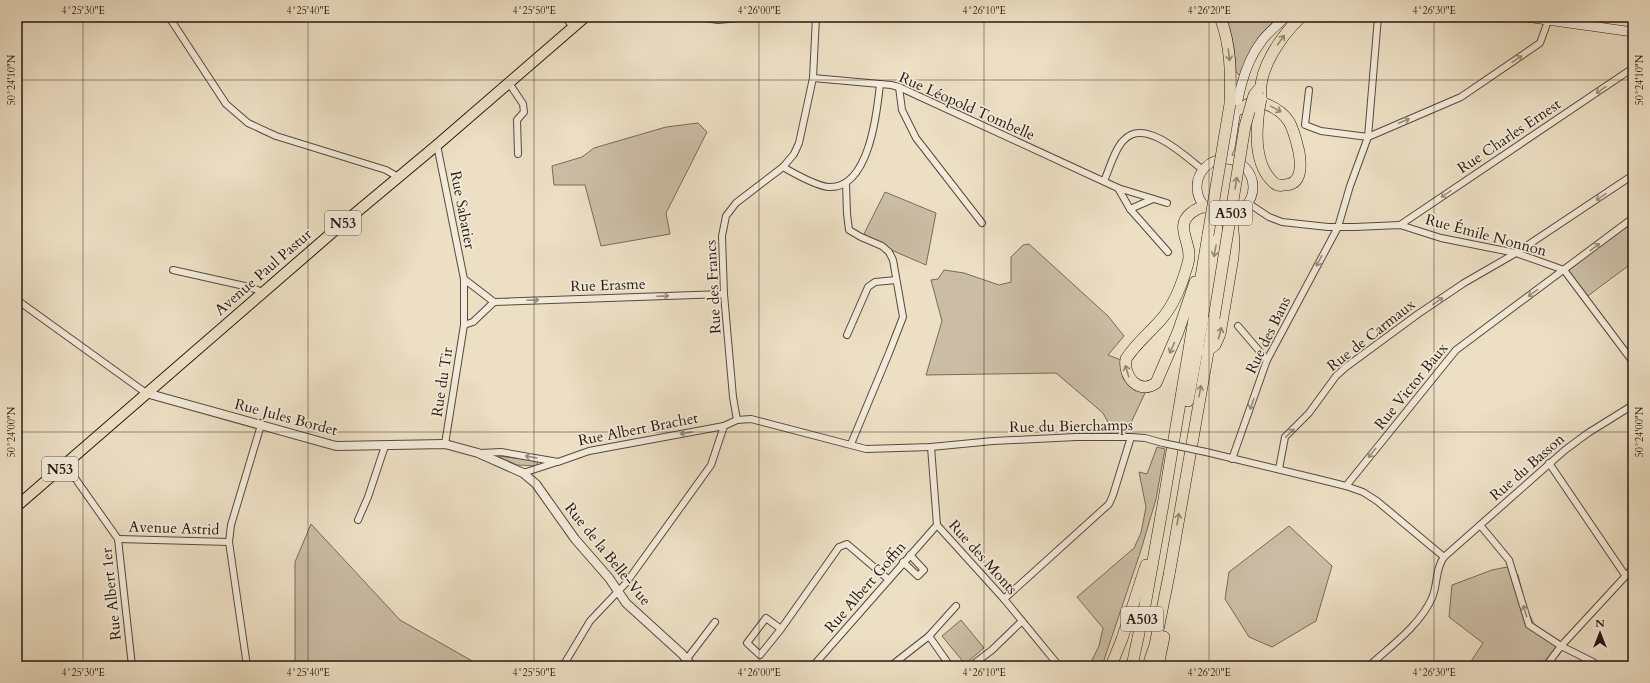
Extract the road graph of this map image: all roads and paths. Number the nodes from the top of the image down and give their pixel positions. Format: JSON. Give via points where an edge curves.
{"nodes":[{"id":1,"x":169,"y":17,"type":"edge"},
{"id":2,"x":565,"y":17,"type":"edge"},
{"id":3,"x":585,"y":17,"type":"edge"},
{"id":4,"x":700,"y":17,"type":"edge"},
{"id":5,"x":750,"y":17,"type":"edge"},
{"id":6,"x":816,"y":17,"type":"edge"},
{"id":7,"x":1220,"y":17,"type":"edge"},
{"id":8,"x":1285,"y":17,"type":"edge"},
{"id":9,"x":1301,"y":17,"type":"edge"},
{"id":10,"x":1378,"y":17,"type":"edge"},
{"id":11,"x":1526,"y":17,"type":"edge"},
{"id":12,"x":1548,"y":21,"type":"junction"},
{"id":13,"x":573,"y":27,"type":"junction"},
{"id":14,"x":1271,"y":32,"type":"junction"},
{"id":15,"x":1633,"y":32,"type":"edge"},
{"id":16,"x":1633,"y":68,"type":"edge"},
{"id":17,"x":813,"y":78,"type":"junction"},
{"id":18,"x":509,"y":83,"type":"junction"},
{"id":19,"x":880,"y":84,"type":"junction"},
{"id":20,"x":899,"y":87,"type":"junction"},
{"id":21,"x":1260,"y":88,"type":"junction"},
{"id":22,"x":1309,"y":90,"type":"dead end"},
{"id":23,"x":1241,"y":109,"type":"junction"},
{"id":24,"x":1368,"y":137,"type":"junction"},
{"id":25,"x":437,"y":145,"type":"junction"},
{"id":26,"x":518,"y":154,"type":"dead end"},
{"id":27,"x":1222,"y":160,"type":"junction"},
{"id":28,"x":1236,"y":162,"type":"junction"},
{"id":29,"x":783,"y":167,"type":"junction"},
{"id":30,"x":1203,"y":170,"type":"junction"},
{"id":31,"x":1633,"y":175,"type":"edge"},
{"id":32,"x":398,"y":177,"type":"junction"},
{"id":33,"x":1104,"y":181,"type":"junction"},
{"id":34,"x":846,"y":183,"type":"junction"},
{"id":35,"x":1118,"y":188,"type":"junction"},
{"id":36,"x":1153,"y":199,"type":"junction"},
{"id":37,"x":1167,"y":203,"type":"dead end"},
{"id":38,"x":1248,"y":203,"type":"junction"},
{"id":39,"x":1130,"y":209,"type":"junction"},
{"id":40,"x":1210,"y":210,"type":"junction"},
{"id":41,"x":1231,"y":214,"type":"junction"},
{"id":42,"x":1633,"y":218,"type":"edge"},
{"id":43,"x":982,"y":224,"type":"dead end"},
{"id":44,"x":1400,"y":225,"type":"junction"},
{"id":45,"x":1338,"y":227,"type":"junction"},
{"id":46,"x":1168,"y":252,"type":"dead end"},
{"id":47,"x":1516,"y":253,"type":"junction"},
{"id":48,"x":173,"y":270,"type":"dead end"},
{"id":49,"x":1564,"y":270,"type":"junction"},
{"id":50,"x":464,"y":279,"type":"junction"},
{"id":51,"x":896,"y":280,"type":"junction"},
{"id":52,"x":263,"y":292,"type":"junction"},
{"id":53,"x":724,"y":294,"type":"junction"},
{"id":54,"x":17,"y":300,"type":"edge"},
{"id":55,"x":494,"y":302,"type":"junction"},
{"id":56,"x":1190,"y":314,"type":"junction"},
{"id":57,"x":464,"y":325,"type":"junction"},
{"id":58,"x":1238,"y":326,"type":"dead end"},
{"id":59,"x":847,"y":335,"type":"dead end"},
{"id":60,"x":1207,"y":351,"type":"junction"},
{"id":61,"x":1267,"y":360,"type":"junction"},
{"id":62,"x":1633,"y":362,"type":"edge"},
{"id":63,"x":146,"y":393,"type":"junction"},
{"id":64,"x":1633,"y":405,"type":"edge"},
{"id":65,"x":737,"y":420,"type":"junction"},
{"id":66,"x":261,"y":425,"type":"junction"},
{"id":67,"x":724,"y":426,"type":"junction"},
{"id":68,"x":1131,"y":437,"type":"junction"},
{"id":69,"x":445,"y":444,"type":"junction"},
{"id":70,"x":851,"y":444,"type":"junction"},
{"id":71,"x":385,"y":446,"type":"junction"},
{"id":72,"x":931,"y":447,"type":"junction"},
{"id":73,"x":478,"y":452,"type":"junction"},
{"id":74,"x":1232,"y":459,"type":"junction"},
{"id":75,"x":558,"y":462,"type":"junction"},
{"id":76,"x":1549,"y":463,"type":"junction"},
{"id":77,"x":66,"y":464,"type":"junction"},
{"id":78,"x":1280,"y":469,"type":"junction"},
{"id":79,"x":523,"y":473,"type":"junction"},
{"id":80,"x":1346,"y":486,"type":"junction"},
{"id":81,"x":17,"y":506,"type":"edge"},
{"id":82,"x":358,"y":520,"type":"dead end"},
{"id":83,"x":937,"y":525,"type":"junction"},
{"id":84,"x":1480,"y":525,"type":"junction"},
{"id":85,"x":1157,"y":535,"type":"junction"},
{"id":86,"x":118,"y":539,"type":"junction"},
{"id":87,"x":229,"y":542,"type":"junction"},
{"id":88,"x":910,"y":555,"type":"junction"},
{"id":89,"x":1444,"y":556,"type":"junction"},
{"id":90,"x":1172,"y":558,"type":"junction"},
{"id":91,"x":903,"y":562,"type":"junction"},
{"id":92,"x":1633,"y":568,"type":"edge"},
{"id":93,"x":1625,"y":575,"type":"junction"},
{"id":94,"x":888,"y":579,"type":"junction"},
{"id":95,"x":618,"y":592,"type":"junction"},
{"id":96,"x":1004,"y":599,"type":"junction"},
{"id":97,"x":1146,"y":600,"type":"junction"},
{"id":98,"x":956,"y":606,"type":"dead end"},
{"id":99,"x":1022,"y":621,"type":"junction"},
{"id":100,"x":715,"y":622,"type":"dead end"},
{"id":101,"x":781,"y":629,"type":"junction"},
{"id":102,"x":929,"y":636,"type":"junction"},
{"id":103,"x":1561,"y":646,"type":"junction"},
{"id":104,"x":690,"y":664,"type":"edge"},
{"id":105,"x":892,"y":665,"type":"dead end"},
{"id":106,"x":132,"y":666,"type":"edge"},
{"id":107,"x":247,"y":666,"type":"edge"},
{"id":108,"x":563,"y":666,"type":"edge"},
{"id":109,"x":813,"y":666,"type":"edge"},
{"id":110,"x":950,"y":666,"type":"edge"},
{"id":111,"x":971,"y":666,"type":"edge"},
{"id":112,"x":1059,"y":666,"type":"edge"},
{"id":113,"x":1111,"y":666,"type":"edge"},
{"id":114,"x":1132,"y":666,"type":"edge"},
{"id":115,"x":1148,"y":666,"type":"edge"},
{"id":116,"x":1158,"y":666,"type":"edge"},
{"id":117,"x":1369,"y":666,"type":"edge"},
{"id":118,"x":1546,"y":666,"type":"edge"},
{"id":119,"x":1598,"y":666,"type":"edge"}],
"edges":[{"from":1,"to":32,"type":"street","via":[[226,104],[248,123],[276,136],[386,170]]},
{"from":2,"to":13,"type":"street"},
{"from":3,"to":13,"type":"main road","name":"Avenue Paul Pastur","number":"N53"},
{"from":4,"to":5,"type":"street","via":[[718,20]]},
{"from":6,"to":17,"type":"street","name":"Rue des Francs"},
{"from":7,"to":56,"type":"highway","number":"A503","one_way":true,"bridge":true,"via":[[1230,61],[1230,104],[1203,260]]},
{"from":8,"to":14,"type":"main road"},
{"from":21,"to":9,"type":"highway","one_way":true,"via":[[1277,47]]},
{"from":10,"to":24,"type":"street","name":"Rue des Bans"},
{"from":11,"to":12,"type":"main road"},
{"from":12,"to":15,"type":"main road"},
{"from":24,"to":12,"type":"street","one_way":true,"via":[[1461,97],[1540,43]]},
{"from":13,"to":18,"type":"main road","name":"Avenue Paul Pastur","number":"N53"},
{"from":14,"to":23,"type":"main road","via":[[1252,71]]},
{"from":14,"to":27,"type":"main road","via":[[1262,41],[1246,71],[1230,148]]},
{"from":16,"to":44,"type":"street","name":"Rue Charles Ernest","one_way":true},
{"from":17,"to":19,"type":"street","name":"Rue Léopold Tombelle"},
{"from":17,"to":29,"type":"street","name":"Rue des Francs","via":[[799,143]]},
{"from":18,"to":25,"type":"main road","name":"Avenue Paul Pastur","number":"N53"},
{"from":18,"to":26,"type":"street","via":[[523,104],[524,112],[517,120]]},
{"from":19,"to":20,"type":"street","name":"Rue Léopold Tombelle"},
{"from":19,"to":34,"type":"street","via":[[877,115],[871,139],[860,167]]},
{"from":20,"to":33,"type":"street","name":"Rue Léopold Tombelle"},
{"from":20,"to":43,"type":"street","via":[[902,110],[916,138]]},
{"from":23,"to":21,"type":"highway","one_way":true,"bridge":true,"via":[[1250,103],[1263,103],[1280,110],[1290,124],[1301,164],[1295,181],[1282,186],[1274,183],[1261,159],[1258,144],[1258,120],[1261,99]]},
{"from":60,"to":21,"type":"highway","number":"A503","one_way":true,"bridge":true,"via":[[1245,126],[1254,95]]},
{"from":22,"to":24,"type":"street","via":[[1305,125],[1321,131]]},
{"from":23,"to":28,"type":"main road","via":[[1234,150]]},
{"from":24,"to":45,"type":"street","name":"Rue des Bans"},
{"from":25,"to":32,"type":"main road","name":"Avenue Paul Pastur","number":"N53"},
{"from":25,"to":50,"type":"street","name":"Rue Sabatier"},
{"from":27,"to":28,"type":"main road"},
{"from":27,"to":30,"type":"main road","via":[[1215,161]]},
{"from":28,"to":38,"type":"main road","via":[[1246,169],[1252,179],[1252,196]]},
{"from":29,"to":34,"type":"street","via":[[798,176],[828,187]]},
{"from":29,"to":53,"type":"street","name":"Rue des Francs","via":[[746,194],[726,216],[722,236]]},
{"from":30,"to":33,"type":"street","via":[[1169,144],[1150,134],[1138,133],[1123,140]]},
{"from":30,"to":40,"type":"main road","via":[[1197,185],[1200,201]]},
{"from":31,"to":47,"type":"street","name":"Rue de Carmaux","one_way":true},
{"from":32,"to":52,"type":"main road","name":"Avenue Paul Pastur","number":"N53"},
{"from":33,"to":35,"type":"street","name":"Rue Léopold Tombelle"},
{"from":34,"to":51,"type":"street","via":[[849,230],[889,252]]},
{"from":35,"to":36,"type":"street","name":"Rue Léopold Tombelle"},
{"from":35,"to":39,"type":"street"},
{"from":36,"to":37,"type":"street","name":"Rue Léopold Tombelle"},
{"from":36,"to":39,"type":"street"},
{"from":38,"to":41,"type":"main road","via":[[1244,208]]},
{"from":38,"to":45,"type":"street","via":[[1282,222]]},
{"from":39,"to":46,"type":"street"},
{"from":40,"to":41,"type":"main road","via":[[1222,215]]},
{"from":56,"to":40,"type":"highway","one_way":true,"via":[[1178,332],[1156,382],[1144,387],[1135,384],[1128,377],[1126,359],[1171,306],[1189,262],[1183,224],[1191,213],[1199,208]]},
{"from":40,"to":97,"type":"highway","one_way":true,"via":[[1217,235],[1204,315],[1155,584]]},
{"from":60,"to":41,"type":"highway","one_way":true,"via":[[1218,340],[1225,311],[1234,250]]},
{"from":49,"to":42,"type":"street","name":"Rue Victor Baux","one_way":true},
{"from":44,"to":45,"type":"street"},
{"from":44,"to":47,"type":"street","name":"Rue Émile Nonnon","via":[[1441,238]]},
{"from":45,"to":61,"type":"street","name":"Rue des Bans","one_way":true},
{"from":47,"to":49,"type":"street","name":"Rue Émile Nonnon"},
{"from":78,"to":47,"type":"street","name":"Rue de Carmaux","one_way":true,"via":[[1285,437],[1309,413],[1336,376],[1418,314]]},
{"from":48,"to":52,"type":"street"},
{"from":49,"to":62,"type":"street"},
{"from":49,"to":80,"type":"street","name":"Rue Victor Baux","one_way":true,"via":[[1456,350]]},
{"from":50,"to":55,"type":"street"},
{"from":50,"to":57,"type":"street","name":"Rue Sabatier"},
{"from":51,"to":59,"type":"street","via":[[875,282],[868,287]]},
{"from":51,"to":70,"type":"street","via":[[902,323]]},
{"from":52,"to":63,"type":"main road","name":"Avenue Paul Pastur","number":"N53"},
{"from":55,"to":53,"type":"street","name":"Rue Erasme","one_way":true},
{"from":53,"to":65,"type":"street","name":"Rue des Francs"},
{"from":54,"to":63,"type":"street"},
{"from":55,"to":57,"type":"street","via":[[473,322]]},
{"from":56,"to":85,"type":"highway","number":"A503"},
{"from":57,"to":69,"type":"street","name":"Rue du Tir"},
{"from":58,"to":61,"type":"street"},
{"from":90,"to":60,"type":"highway","number":"A503","one_way":true},
{"from":61,"to":74,"type":"street","name":"Rue des Bans","one_way":true},
{"from":63,"to":66,"type":"street","name":"Rue Jules Bordet"},
{"from":63,"to":77,"type":"main road","name":"Avenue Paul Pastur","number":"N53"},
{"from":64,"to":76,"type":"street","name":"Rue du Basson","via":[[1588,433]]},
{"from":65,"to":67,"type":"street","name":"Rue du Bierchamps"},
{"from":65,"to":70,"type":"street","name":"Rue du Bierchamps","via":[[751,419]]},
{"from":66,"to":71,"type":"street","name":"Rue Jules Bordet","via":[[336,446]]},
{"from":66,"to":87,"type":"street","via":[[231,525]]},
{"from":67,"to":75,"type":"street","name":"Rue Albert Brachet","one_way":true,"via":[[589,451]]},
{"from":67,"to":95,"type":"street","via":[[711,465]]},
{"from":68,"to":72,"type":"street","name":"Rue du Bierchamps","via":[[993,441]]},
{"from":68,"to":74,"type":"street","name":"Rue du Bierchamps","bridge":true,"via":[[1145,438]]},
{"from":68,"to":96,"type":"street","via":[[1109,504]]},
{"from":69,"to":71,"type":"street","name":"Rue Jules Bordet"},
{"from":69,"to":73,"type":"street","name":"Rue Albert Brachet"},
{"from":70,"to":72,"type":"street","name":"Rue du Bierchamps","via":[[866,449]]},
{"from":71,"to":82,"type":"street"},
{"from":72,"to":83,"type":"street","name":"Rue des Monts"},
{"from":75,"to":73,"type":"street","name":"Rue Albert Brachet","one_way":true,"via":[[501,452]]},
{"from":73,"to":79,"type":"street","name":"Rue Albert Brachet"},
{"from":74,"to":78,"type":"street","name":"Rue du Bierchamps"},
{"from":75,"to":79,"type":"street","name":"Rue Albert Brachet"},
{"from":76,"to":84,"type":"street","name":"Rue du Basson"},
{"from":76,"to":93,"type":"street"},
{"from":77,"to":81,"type":"main road","name":"Avenue Paul Pastur","number":"N53"},
{"from":77,"to":86,"type":"street","name":"Rue Albert 1er"},
{"from":78,"to":80,"type":"street","name":"Rue du Bierchamps"},
{"from":79,"to":95,"type":"street","name":"Rue de la Belle-Vue","via":[[536,484],[575,539]]},
{"from":80,"to":89,"type":"street","name":"Rue du Bierchamps","via":[[1363,492],[1377,501]]},
{"from":83,"to":88,"type":"street","name":"Rue Albert Goffin"},
{"from":83,"to":96,"type":"street","name":"Rue des Monts"},
{"from":84,"to":89,"type":"street","name":"Rue du Basson"},
{"from":103,"to":84,"type":"street","one_way":true,"via":[[1529,625],[1509,560]]},
{"from":85,"to":97,"type":"highway","number":"A503"},
{"from":85,"to":113,"type":"highway"},
{"from":86,"to":87,"type":"street","name":"Avenue Astrid"},
{"from":86,"to":106,"type":"street","name":"Rue Albert 1er"},
{"from":87,"to":107,"type":"street"},
{"from":88,"to":91,"type":"street","name":"Rue Albert Goffin"},
{"from":88,"to":91,"type":"street","via":[[924,570],[918,576]]},
{"from":89,"to":117,"type":"street","via":[[1437,572],[1433,596],[1420,618]]},
{"from":90,"to":115,"type":"highway","number":"A503","via":[[1155,645]]},
{"from":90,"to":116,"type":"highway","via":[[1175,576]]},
{"from":91,"to":94,"type":"street","name":"Rue Albert Goffin"},
{"from":92,"to":93,"type":"street"},
{"from":93,"to":103,"type":"street"},
{"from":94,"to":101,"type":"street","via":[[847,544],[839,547]]},
{"from":94,"to":109,"type":"street","name":"Rue Albert Goffin"},
{"from":95,"to":104,"type":"street","name":"Rue de la Belle-Vue"},
{"from":95,"to":108,"type":"street","via":[[590,621]]},
{"from":96,"to":99,"type":"street","name":"Rue des Monts"},
{"from":97,"to":114,"type":"highway","number":"A503"},
{"from":98,"to":102,"type":"street"},
{"from":99,"to":111,"type":"street"},
{"from":99,"to":112,"type":"street","name":"Rue des Monts"},
{"from":100,"to":104,"type":"street"},
{"from":101,"to":101,"type":"street","via":[[760,655],[747,643],[766,618]]},
{"from":102,"to":105,"type":"street"},
{"from":102,"to":110,"type":"street"},
{"from":103,"to":118,"type":"street"},
{"from":103,"to":119,"type":"street"}]}
